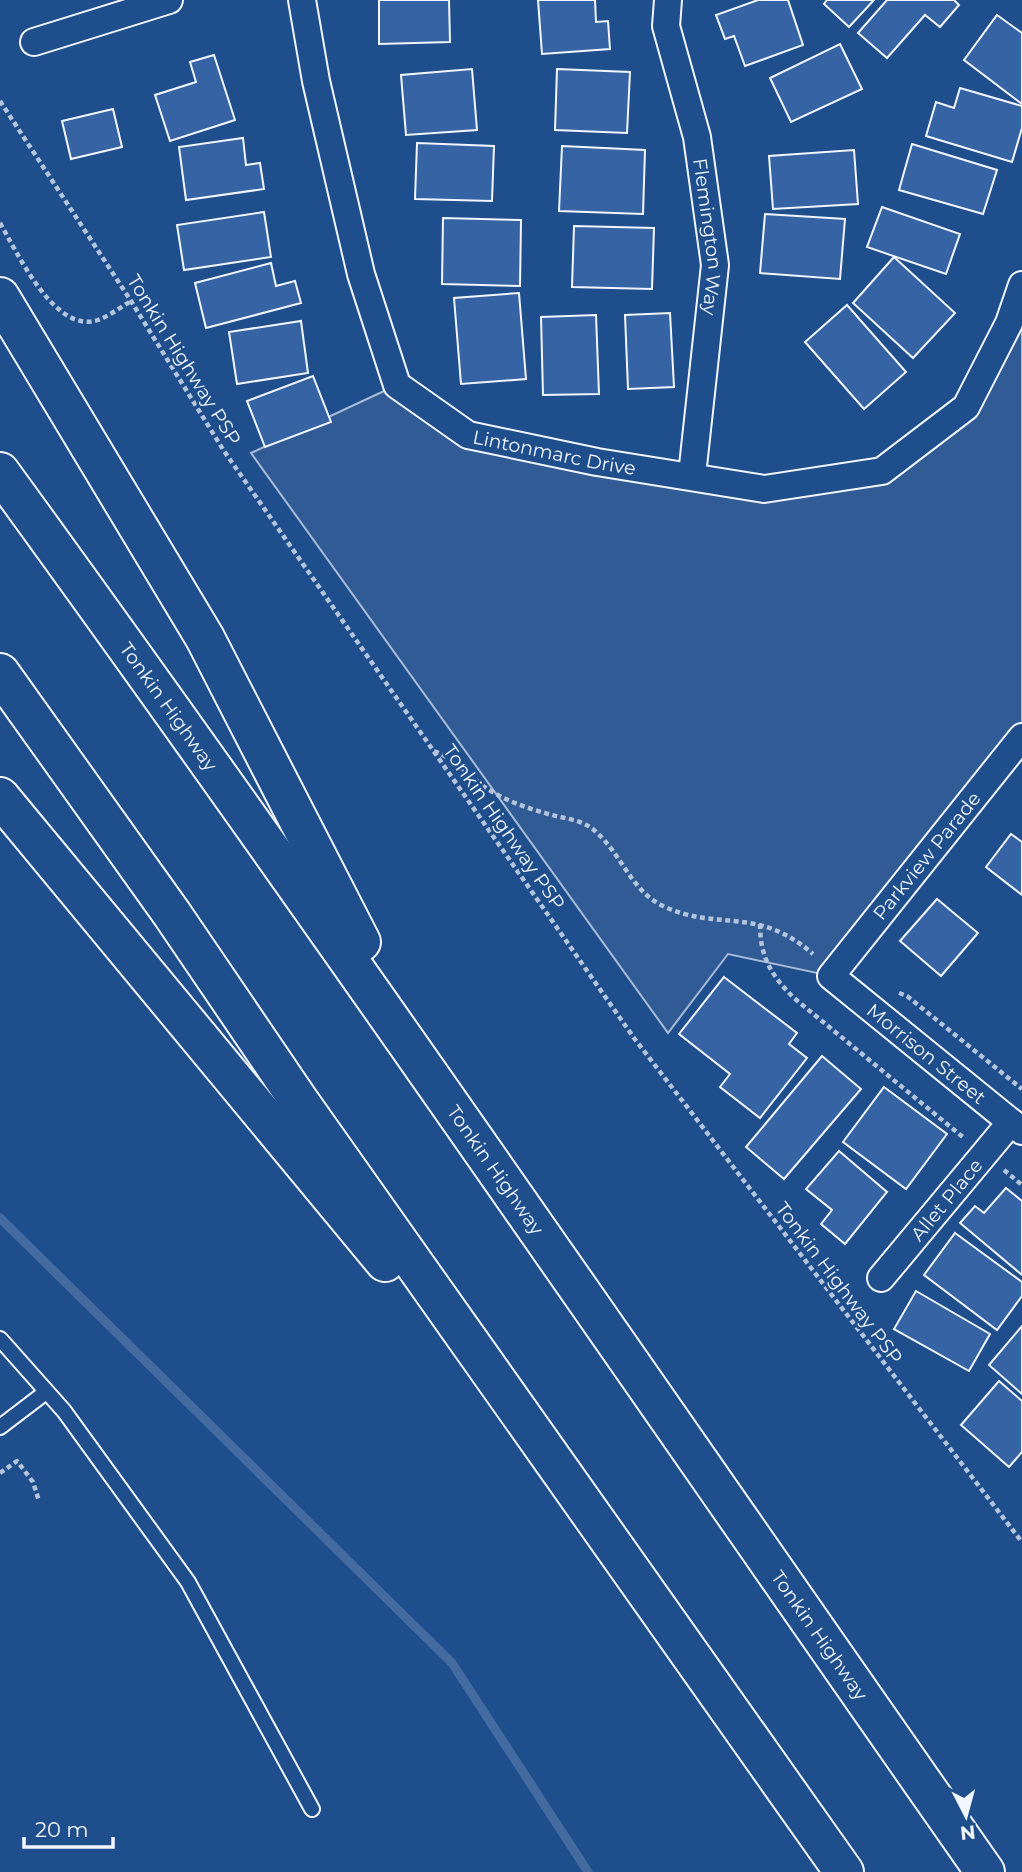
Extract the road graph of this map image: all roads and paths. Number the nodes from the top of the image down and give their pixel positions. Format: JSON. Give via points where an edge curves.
{"nodes":[{"id":1,"x":169,"y":0,"type":"edge"},
{"id":2,"x":302,"y":0,"type":"edge"},
{"id":3,"x":668,"y":0,"type":"edge"},
{"id":4,"x":34,"y":42,"type":"dead end"},
{"id":5,"x":0,"y":101,"type":"edge"},
{"id":6,"x":0,"y":223,"type":"edge"},
{"id":7,"x":1022,"y":285,"type":"edge"},
{"id":8,"x":0,"y":297,"type":"edge"},
{"id":9,"x":131,"y":301,"type":"junction"},
{"id":10,"x":0,"y":472,"type":"edge"},
{"id":11,"x":692,"y":475,"type":"junction"},
{"id":12,"x":0,"y":673,"type":"edge"},
{"id":13,"x":1022,"y":737,"type":"edge"},
{"id":14,"x":433,"y":750,"type":"junction"},
{"id":15,"x":0,"y":797,"type":"edge"},
{"id":16,"x":760,"y":924,"type":"junction"},
{"id":17,"x":831,"y":976,"type":"junction"},
{"id":18,"x":425,"y":1068,"type":"junction"},
{"id":19,"x":1017,"y":1127,"type":"edge"},
{"id":20,"x":984,"y":1155,"type":"junction"},
{"id":21,"x":1022,"y":1185,"type":"edge"},
{"id":22,"x":881,"y":1278,"type":"dead end"},
{"id":23,"x":0,"y":1339,"type":"edge"},
{"id":24,"x":46,"y":1392,"type":"junction"},
{"id":25,"x":1,"y":1423,"type":"edge"},
{"id":26,"x":0,"y":1473,"type":"edge"},
{"id":27,"x":38,"y":1502,"type":"dead end"},
{"id":28,"x":594,"y":1514,"type":"junction"},
{"id":29,"x":1022,"y":1542,"type":"edge"},
{"id":30,"x":312,"y":1809,"type":"dead end"},
{"id":31,"x":844,"y":1872,"type":"edge"},
{"id":32,"x":985,"y":1872,"type":"edge"}],
"edges":[{"from":1,"to":4,"type":"street"},
{"from":2,"to":11,"type":"street","name":"Lintonmarc Drive","via":[[361,274],[397,385],[468,435],[597,462]]},
{"from":3,"to":11,"type":"street","name":"Flemington Way","via":[[666,26],[697,137],[715,265]]},
{"from":5,"to":9,"type":"path","name":"Tonkin Highway PSP"},
{"from":6,"to":9,"type":"path","via":[[43,295],[68,317],[96,321]]},
{"from":7,"to":11,"type":"street","name":"Lintonmarc Drive","via":[[1009,323],[966,407],[882,471],[764,489]]},
{"from":8,"to":18,"type":"highway","via":[[205,638]]},
{"from":9,"to":14,"type":"path","name":"Tonkin Highway PSP","via":[[224,451]]},
{"from":10,"to":18,"type":"highway","name":"Tonkin Highway"},
{"from":12,"to":28,"type":"highway"},
{"from":13,"to":17,"type":"street","name":"Parkview Parade"},
{"from":14,"to":16,"type":"path","via":[[490,791],[594,829],[634,882],[659,904],[706,918]]},
{"from":14,"to":29,"type":"path","name":"Tonkin Highway PSP","via":[[635,1038]]},
{"from":15,"to":28,"type":"highway"},
{"from":16,"to":17,"type":"path","via":[[798,941]]},
{"from":16,"to":20,"type":"path","via":[[768,970],[793,998]]},
{"from":17,"to":19,"type":"street","name":"Morrison Street"},
{"from":18,"to":32,"type":"highway","name":"Tonkin Highway"},
{"from":19,"to":20,"type":"street","name":"Allet Place"},
{"from":20,"to":21,"type":"path"},
{"from":20,"to":22,"type":"street","name":"Allet Place"},
{"from":23,"to":24,"type":"lane"},
{"from":24,"to":25,"type":"lane"},
{"from":24,"to":30,"type":"lane","via":[[188,1582]]},
{"from":26,"to":27,"type":"path","via":[[17,1461],[33,1482]]},
{"from":28,"to":31,"type":"highway"}]}
